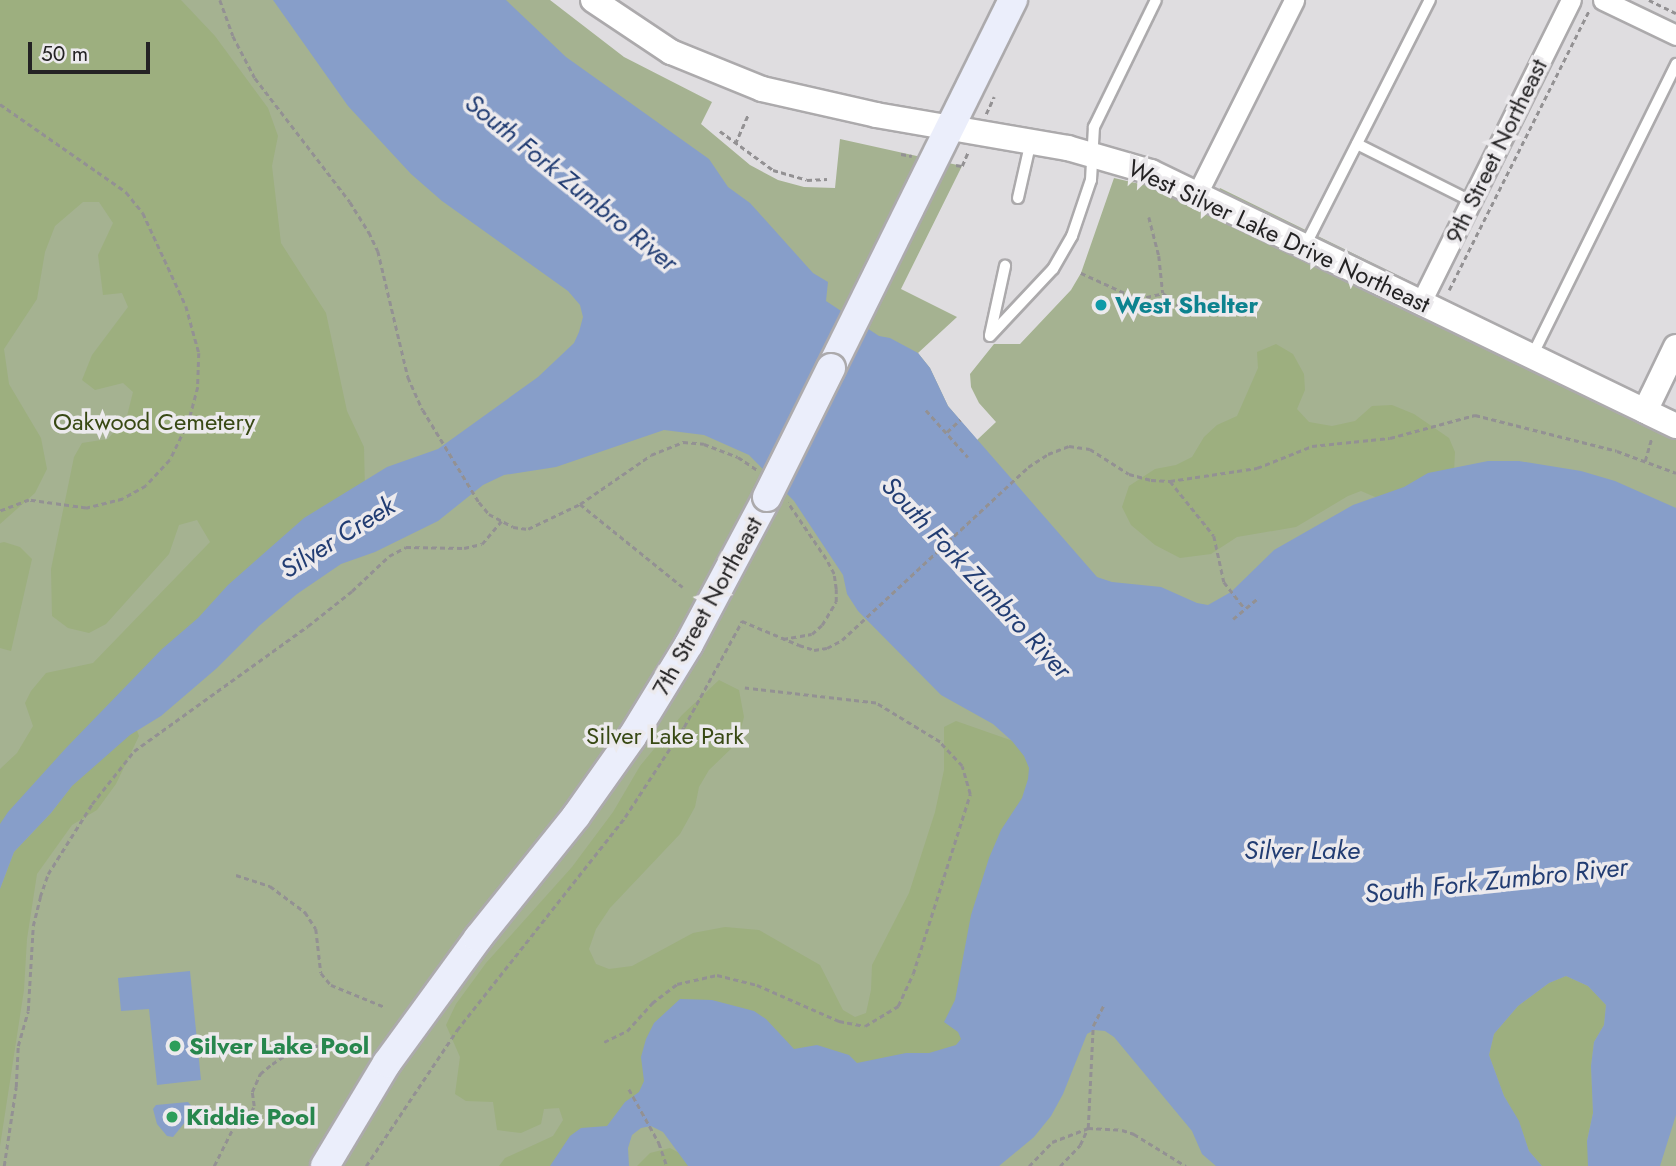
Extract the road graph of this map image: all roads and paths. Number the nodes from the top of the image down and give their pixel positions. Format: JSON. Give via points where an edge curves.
{"nodes":[{"id":1,"x":220,"y":0,"type":"edge"},
{"id":2,"x":593,"y":0,"type":"edge"},
{"id":3,"x":1013,"y":0,"type":"edge"},
{"id":4,"x":1157,"y":0,"type":"edge"},
{"id":5,"x":1294,"y":0,"type":"edge"},
{"id":6,"x":1430,"y":0,"type":"edge"},
{"id":7,"x":1571,"y":0,"type":"edge"},
{"id":8,"x":1649,"y":0,"type":"edge"},
{"id":9,"x":1597,"y":3,"type":"edge"},
{"id":10,"x":1676,"y":13,"type":"edge"},
{"id":11,"x":1676,"y":35,"type":"edge"},
{"id":12,"x":1676,"y":64,"type":"edge"},
{"id":13,"x":0,"y":104,"type":"edge"},
{"id":14,"x":748,"y":115,"type":"dead end"},
{"id":15,"x":949,"y":128,"type":"junction"},
{"id":16,"x":720,"y":131,"type":"dead end"},
{"id":17,"x":1031,"y":141,"type":"junction"},
{"id":18,"x":735,"y":144,"type":"junction"},
{"id":19,"x":1357,"y":144,"type":"junction"},
{"id":20,"x":1094,"y":154,"type":"junction"},
{"id":21,"x":827,"y":179,"type":"dead end"},
{"id":22,"x":1198,"y":194,"type":"junction"},
{"id":23,"x":1018,"y":198,"type":"dead end"},
{"id":24,"x":1471,"y":201,"type":"junction"},
{"id":25,"x":1149,"y":216,"type":"dead end"},
{"id":26,"x":1305,"y":246,"type":"junction"},
{"id":27,"x":1005,"y":266,"type":"dead end"},
{"id":28,"x":1081,"y":273,"type":"dead end"},
{"id":29,"x":1449,"y":290,"type":"dead end"},
{"id":30,"x":1163,"y":293,"type":"junction"},
{"id":31,"x":1421,"y":303,"type":"junction"},
{"id":32,"x":1185,"y":311,"type":"dead end"},
{"id":33,"x":1676,"y":347,"type":"edge"},
{"id":34,"x":1531,"y":356,"type":"junction"},
{"id":35,"x":926,"y":410,"type":"dead end"},
{"id":36,"x":1644,"y":411,"type":"junction"},
{"id":37,"x":960,"y":420,"type":"dead end"},
{"id":38,"x":1676,"y":426,"type":"edge"},
{"id":39,"x":946,"y":432,"type":"junction"},
{"id":40,"x":651,"y":455,"type":"dead end"},
{"id":41,"x":968,"y":457,"type":"dead end"},
{"id":42,"x":1676,"y":473,"type":"edge"},
{"id":43,"x":1170,"y":481,"type":"junction"},
{"id":44,"x":580,"y":504,"type":"junction"},
{"id":45,"x":0,"y":511,"type":"edge"},
{"id":46,"x":500,"y":521,"type":"junction"},
{"id":47,"x":683,"y":587,"type":"dead end"},
{"id":48,"x":1258,"y":598,"type":"dead end"},
{"id":49,"x":1245,"y":609,"type":"junction"},
{"id":50,"x":830,"y":613,"type":"dead end"},
{"id":51,"x":1233,"y":619,"type":"dead end"},
{"id":52,"x":782,"y":639,"type":"junction"},
{"id":53,"x":745,"y":688,"type":"dead end"},
{"id":54,"x":236,"y":875,"type":"dead end"},
{"id":55,"x":1104,"y":1004,"type":"dead end"},
{"id":56,"x":386,"y":1007,"type":"dead end"},
{"id":57,"x":604,"y":1042,"type":"dead end"},
{"id":58,"x":358,"y":1049,"type":"dead end"},
{"id":59,"x":629,"y":1089,"type":"dead end"},
{"id":60,"x":1088,"y":1128,"type":"junction"},
{"id":61,"x":4,"y":1166,"type":"edge"},
{"id":62,"x":214,"y":1166,"type":"edge"},
{"id":63,"x":325,"y":1166,"type":"edge"},
{"id":64,"x":366,"y":1166,"type":"edge"},
{"id":65,"x":667,"y":1166,"type":"edge"},
{"id":66,"x":1029,"y":1166,"type":"edge"},
{"id":67,"x":1060,"y":1166,"type":"edge"},
{"id":68,"x":1186,"y":1166,"type":"edge"}],
"edges":[{"from":1,"to":46,"type":"path","via":[[255,78],[369,232],[378,251],[408,377],[479,502]]},
{"from":2,"to":15,"type":"street","name":"West Silver Lake Drive Northeast","via":[[657,45],[734,79],[812,102]]},
{"from":3,"to":15,"type":"main road","name":"7th Street Northeast"},
{"from":4,"to":20,"type":"lane","via":[[1094,127]]},
{"from":5,"to":22,"type":"street"},
{"from":6,"to":19,"type":"lane"},
{"from":7,"to":24,"type":"street","name":"9th Street Northeast"},
{"from":8,"to":10,"type":"path"},
{"from":9,"to":11,"type":"street"},
{"from":9,"to":29,"type":"path"},
{"from":12,"to":34,"type":"lane"},
{"from":13,"to":45,"type":"path","via":[[126,192],[143,213],[186,306],[199,353],[198,387],[189,421],[170,460],[146,486],[123,499],[86,508],[29,500]]},
{"from":14,"to":18,"type":"path"},
{"from":15,"to":17,"type":"street","name":"West Silver Lake Drive Northeast"},
{"from":15,"to":63,"type":"main road","name":"7th Street Northeast","bridge":true,"via":[[767,497],[689,644],[632,737],[418,1020]]},
{"from":16,"to":18,"type":"path"},
{"from":17,"to":20,"type":"street","name":"West Silver Lake Drive Northeast"},
{"from":17,"to":23,"type":"lane"},
{"from":18,"to":21,"type":"path","via":[[773,170],[807,180]]},
{"from":19,"to":24,"type":"lane"},
{"from":19,"to":26,"type":"lane"},
{"from":20,"to":22,"type":"street","name":"West Silver Lake Drive Northeast","via":[[1151,172]]},
{"from":20,"to":27,"type":"lane","via":[[1088,193],[1072,236],[1053,269],[990,336]]},
{"from":22,"to":26,"type":"street","name":"West Silver Lake Drive Northeast"},
{"from":24,"to":31,"type":"street","name":"9th Street Northeast"},
{"from":25,"to":30,"type":"path"},
{"from":26,"to":31,"type":"street","name":"West Silver Lake Drive Northeast"},
{"from":28,"to":30,"type":"path","via":[[1138,299]]},
{"from":30,"to":32,"type":"path"},
{"from":31,"to":34,"type":"street","name":"West Silver Lake Drive Northeast"},
{"from":33,"to":36,"type":"street"},
{"from":34,"to":36,"type":"street","name":"West Silver Lake Drive Northeast"},
{"from":35,"to":39,"type":"path"},
{"from":36,"to":38,"type":"street","name":"West Silver Lake Drive Northeast"},
{"from":37,"to":39,"type":"path"},
{"from":39,"to":41,"type":"path"},
{"from":40,"to":44,"type":"path"},
{"from":42,"to":43,"type":"path","via":[[1617,451],[1475,415],[1390,438],[1312,446],[1257,468]]},
{"from":43,"to":49,"type":"path","via":[[1214,536],[1224,582]]},
{"from":43,"to":52,"type":"path","via":[[1129,474],[1090,449],[1069,446],[1028,467],[842,640],[814,650]]},
{"from":44,"to":46,"type":"path","via":[[528,529]]},
{"from":44,"to":47,"type":"path"},
{"from":46,"to":61,"type":"path","via":[[482,544],[406,547],[389,556],[308,626],[135,751],[92,804],[48,874],[40,897]]},
{"from":48,"to":49,"type":"path"},
{"from":49,"to":51,"type":"path"},
{"from":50,"to":52,"type":"path","via":[[812,634]]},
{"from":52,"to":64,"type":"path","via":[[742,621],[716,673],[643,792],[471,1011]]},
{"from":53,"to":57,"type":"path","via":[[876,703],[940,742],[962,766],[970,794],[913,974],[898,1006],[865,1026],[839,1021],[757,985],[717,975],[677,984],[627,1031]]},
{"from":54,"to":56,"type":"path","via":[[270,886],[305,912],[316,929],[321,973],[331,985]]},
{"from":55,"to":60,"type":"path","via":[[1093,1031]]},
{"from":58,"to":62,"type":"path","via":[[313,1046],[272,1064],[260,1074],[252,1092],[251,1112],[238,1118]]},
{"from":59,"to":65,"type":"path"},
{"from":60,"to":66,"type":"path","via":[[1052,1142]]},
{"from":60,"to":67,"type":"path","via":[[1080,1145]]},
{"from":60,"to":68,"type":"path","via":[[1134,1134]]}]}
